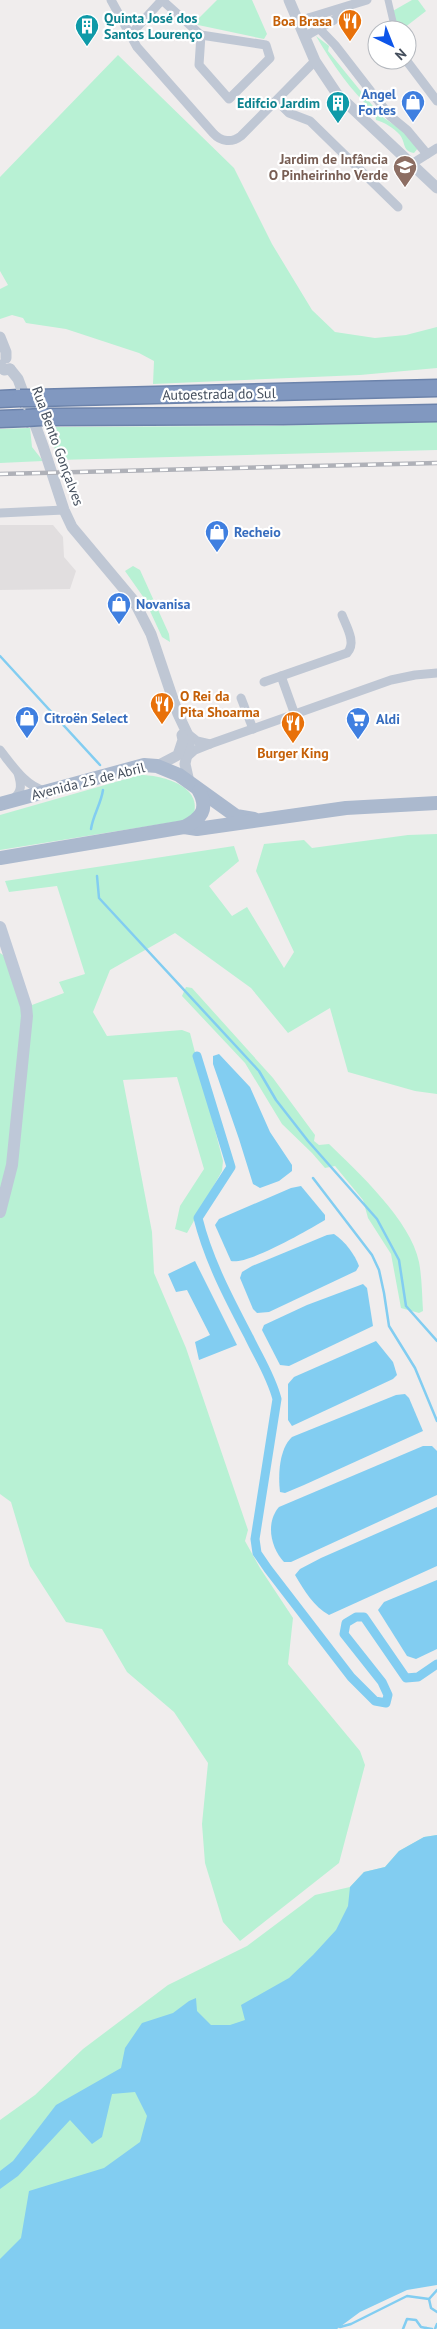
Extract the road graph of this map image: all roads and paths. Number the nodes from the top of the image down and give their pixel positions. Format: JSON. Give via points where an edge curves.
{"nodes":[{"id":1,"x":111,"y":0,"type":"edge"},
{"id":2,"x":163,"y":0,"type":"edge"},
{"id":3,"x":289,"y":0,"type":"edge"},
{"id":4,"x":367,"y":0,"type":"edge"},
{"id":5,"x":388,"y":0,"type":"edge"},
{"id":6,"x":350,"y":5,"type":"junction"},
{"id":7,"x":310,"y":18,"type":"junction"},
{"id":8,"x":393,"y":20,"type":"edge"},
{"id":9,"x":298,"y":21,"type":"junction"},
{"id":10,"x":321,"y":31,"type":"junction"},
{"id":11,"x":130,"y":35,"type":"junction"},
{"id":12,"x":201,"y":35,"type":"junction"},
{"id":13,"x":304,"y":37,"type":"junction"},
{"id":14,"x":315,"y":61,"type":"junction"},
{"id":15,"x":414,"y":70,"type":"edge"},
{"id":16,"x":437,"y":100,"type":"edge"},
{"id":17,"x":276,"y":101,"type":"junction"},
{"id":18,"x":437,"y":148,"type":"edge"},
{"id":19,"x":427,"y":154,"type":"junction"},
{"id":20,"x":410,"y":165,"type":"junction"},
{"id":21,"x":437,"y":188,"type":"edge"},
{"id":22,"x":398,"y":207,"type":"dead end"},
{"id":23,"x":0,"y":338,"type":"edge"},
{"id":24,"x":3,"y":365,"type":"edge"},
{"id":25,"x":437,"y":388,"type":"edge"},
{"id":26,"x":0,"y":399,"type":"edge"},
{"id":27,"x":437,"y":413,"type":"edge"},
{"id":28,"x":0,"y":419,"type":"edge"},
{"id":29,"x":64,"y":510,"type":"junction"},
{"id":30,"x":0,"y":512,"type":"edge"},
{"id":31,"x":342,"y":614,"type":"dead end"},
{"id":32,"x":437,"y":673,"type":"edge"},
{"id":33,"x":281,"y":676,"type":"junction"},
{"id":34,"x":264,"y":682,"type":"dead end"},
{"id":35,"x":241,"y":698,"type":"dead end"},
{"id":36,"x":178,"y":714,"type":"junction"},
{"id":37,"x":295,"y":715,"type":"junction"},
{"id":38,"x":253,"y":730,"type":"junction"},
{"id":39,"x":187,"y":733,"type":"junction"},
{"id":40,"x":210,"y":744,"type":"junction"},
{"id":41,"x":0,"y":750,"type":"edge"},
{"id":42,"x":186,"y":758,"type":"junction"},
{"id":43,"x":157,"y":766,"type":"junction"},
{"id":44,"x":18,"y":773,"type":"junction"},
{"id":45,"x":194,"y":786,"type":"junction"},
{"id":46,"x":47,"y":791,"type":"junction"},
{"id":47,"x":6,"y":802,"type":"edge"},
{"id":48,"x":437,"y":803,"type":"edge"},
{"id":49,"x":254,"y":819,"type":"junction"},
{"id":50,"x":184,"y":827,"type":"junction"},
{"id":51,"x":0,"y":858,"type":"edge"},
{"id":52,"x":0,"y":927,"type":"edge"},
{"id":53,"x":0,"y":1212,"type":"edge"}],
"edges":[{"from":1,"to":11,"type":"street"},
{"from":2,"to":11,"type":"street"},
{"from":2,"to":12,"type":"street"},
{"from":3,"to":9,"type":"street"},
{"from":4,"to":6,"type":"street"},
{"from":5,"to":8,"type":"street"},
{"from":6,"to":7,"type":"street"},
{"from":6,"to":10,"type":"street"},
{"from":7,"to":9,"type":"street"},
{"from":7,"to":10,"type":"street"},
{"from":9,"to":13,"type":"street"},
{"from":10,"to":13,"type":"street"},
{"from":10,"to":19,"type":"street","via":[[390,116]]},
{"from":11,"to":17,"type":"street","via":[[148,61],[219,139],[238,139]]},
{"from":12,"to":12,"type":"street","via":[[199,64],[229,99],[270,58],[266,46]]},
{"from":13,"to":14,"type":"street"},
{"from":14,"to":17,"type":"street"},
{"from":14,"to":20,"type":"street","via":[[336,94]]},
{"from":15,"to":16,"type":"street"},
{"from":17,"to":22,"type":"street","via":[[289,113],[310,121]]},
{"from":18,"to":19,"type":"street"},
{"from":19,"to":20,"type":"street"},
{"from":20,"to":21,"type":"street"},
{"from":23,"to":24,"type":"street","name":"Rua Bento Gonçalves","via":[[6,352]]},
{"from":24,"to":29,"type":"street","name":"Rua Bento Gonçalves","via":[[18,379]]},
{"from":25,"to":26,"type":"highway","name":"Autoestrada do Sul"},
{"from":27,"to":28,"type":"highway","name":"Autoestrada do Sul"},
{"from":29,"to":30,"type":"street"},
{"from":29,"to":36,"type":"street","name":"Rua Bento Gonçalves","via":[[72,527],[134,601],[151,634]]},
{"from":31,"to":33,"type":"street","via":[[352,643],[351,650]]},
{"from":32,"to":37,"type":"street","via":[[391,680]]},
{"from":33,"to":34,"type":"street"},
{"from":33,"to":37,"type":"street"},
{"from":35,"to":38,"type":"street"},
{"from":36,"to":39,"type":"street"},
{"from":36,"to":43,"type":"street","via":[[182,740],[178,755]]},
{"from":37,"to":38,"type":"street"},
{"from":38,"to":40,"type":"street"},
{"from":39,"to":40,"type":"street","via":[[197,741]]},
{"from":39,"to":42,"type":"street"},
{"from":40,"to":42,"type":"street"},
{"from":41,"to":44,"type":"street"},
{"from":42,"to":45,"type":"street","via":[[185,764]]},
{"from":43,"to":45,"type":"main road","name":"Avenida 25 de Abril","via":[[170,770]]},
{"from":43,"to":46,"type":"main road","name":"Avenida 25 de Abril","via":[[144,765]]},
{"from":44,"to":46,"type":"street","via":[[34,787]]},
{"from":44,"to":47,"type":"street","via":[[20,790],[17,797]]},
{"from":45,"to":49,"type":"main road","name":"Avenida 25 de Abril","via":[[236,816]]},
{"from":45,"to":50,"type":"main road","name":"Avenida 25 de Abril","via":[[204,801],[202,815]]},
{"from":46,"to":47,"type":"main road","name":"Avenida 25 de Abril"},
{"from":48,"to":49,"type":"main road","name":"Avenida 25 de Abril","via":[[370,806]]},
{"from":49,"to":50,"type":"main road","name":"Avenida 25 de Abril","via":[[197,829]]},
{"from":50,"to":51,"type":"main road","name":"Avenida 25 de Abril"},
{"from":52,"to":53,"type":"main road","via":[[27,1016],[12,1165]]}]}
